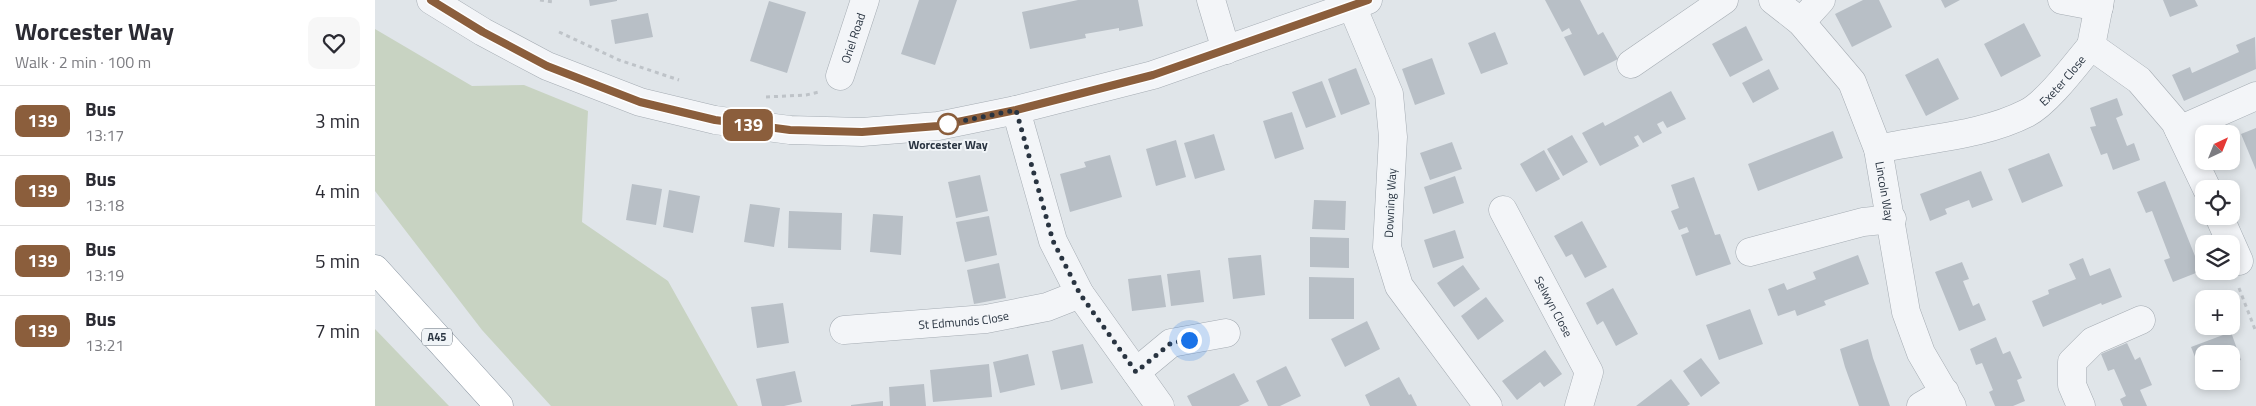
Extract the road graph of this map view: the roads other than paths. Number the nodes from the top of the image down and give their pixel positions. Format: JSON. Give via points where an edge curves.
{"nodes":[{"id":1,"x":431,"y":0,"type":"edge"},
{"id":2,"x":865,"y":0,"type":"edge"},
{"id":3,"x":1211,"y":0,"type":"edge"},
{"id":4,"x":1724,"y":0,"type":"edge"},
{"id":5,"x":1773,"y":0,"type":"edge"},
{"id":6,"x":1821,"y":0,"type":"edge"},
{"id":7,"x":2062,"y":0,"type":"edge"},
{"id":8,"x":1360,"y":3,"type":"edge"},
{"id":9,"x":2100,"y":4,"type":"edge"},
{"id":10,"x":1801,"y":22,"type":"junction"},
{"id":11,"x":2091,"y":46,"type":"junction"},
{"id":12,"x":1226,"y":50,"type":"junction"},
{"id":13,"x":1631,"y":64,"type":"dead end"},
{"id":14,"x":840,"y":76,"type":"road end"},
{"id":15,"x":2256,"y":96,"type":"edge"},
{"id":16,"x":1016,"y":110,"type":"junction"},
{"id":17,"x":2179,"y":130,"type":"junction"},
{"id":18,"x":1878,"y":148,"type":"junction"},
{"id":19,"x":2203,"y":180,"type":"edge"},
{"id":20,"x":1503,"y":210,"type":"dead end"},
{"id":21,"x":1892,"y":219,"type":"junction"},
{"id":22,"x":1750,"y":252,"type":"dead end"},
{"id":23,"x":375,"y":269,"type":"edge"},
{"id":24,"x":1080,"y":294,"type":"junction"},
{"id":25,"x":2141,"y":320,"type":"dead end"},
{"id":26,"x":844,"y":330,"type":"dead end"},
{"id":27,"x":1226,"y":334,"type":"dead end"},
{"id":28,"x":1136,"y":372,"type":"junction"},
{"id":29,"x":1948,"y":399,"type":"edge"},
{"id":30,"x":2079,"y":405,"type":"edge"},
{"id":31,"x":499,"y":406,"type":"edge"},
{"id":32,"x":1159,"y":406,"type":"edge"},
{"id":33,"x":1489,"y":406,"type":"edge"},
{"id":34,"x":1579,"y":406,"type":"edge"},
{"id":35,"x":1921,"y":406,"type":"edge"}],
"edges":[{"from":1,"to":16,"type":"street","via":[[547,66],[640,102],[715,120],[790,130],[862,132],[938,126]]},
{"from":2,"to":14,"type":"street","name":"Oriel Road"},
{"from":3,"to":12,"type":"street"},
{"from":4,"to":13,"type":"street"},
{"from":5,"to":10,"type":"street","name":"Lincoln Way"},
{"from":6,"to":10,"type":"street"},
{"from":7,"to":9,"type":"street"},
{"from":8,"to":12,"type":"street"},
{"from":8,"to":33,"type":"street","name":"Downing Way","via":[[1389,94],[1393,136],[1387,247],[1399,286]]},
{"from":9,"to":11,"type":"street"},
{"from":10,"to":18,"type":"street","name":"Lincoln Way","via":[[1852,82]]},
{"from":11,"to":17,"type":"street","name":"Exeter Close","via":[[2139,80]]},
{"from":11,"to":18,"type":"street","name":"Exeter Close","via":[[2064,80],[2029,112],[1986,129]]},
{"from":12,"to":16,"type":"street","via":[[1153,75]]},
{"from":15,"to":17,"type":"street"},
{"from":16,"to":24,"type":"street","via":[[1053,241]]},
{"from":17,"to":19,"type":"street","name":"Exeter Close"},
{"from":18,"to":21,"type":"street","name":"Lincoln Way"},
{"from":20,"to":34,"type":"street","name":"Selwyn Close","via":[[1589,372]]},
{"from":21,"to":22,"type":"street","via":[[1863,222]]},
{"from":21,"to":29,"type":"street","name":"Lincoln Way","via":[[1906,312],[1921,353]]},
{"from":23,"to":31,"type":"highway","number":"A45"},
{"from":24,"to":26,"type":"street","name":"St Edmunds Close","via":[[1047,307],[986,319]]},
{"from":24,"to":28,"type":"street"},
{"from":25,"to":30,"type":"street","via":[[2093,341],[2072,362],[2072,385]]},
{"from":27,"to":28,"type":"street","via":[[1171,343]]},
{"from":28,"to":32,"type":"street"},
{"from":29,"to":35,"type":"street"}]}
